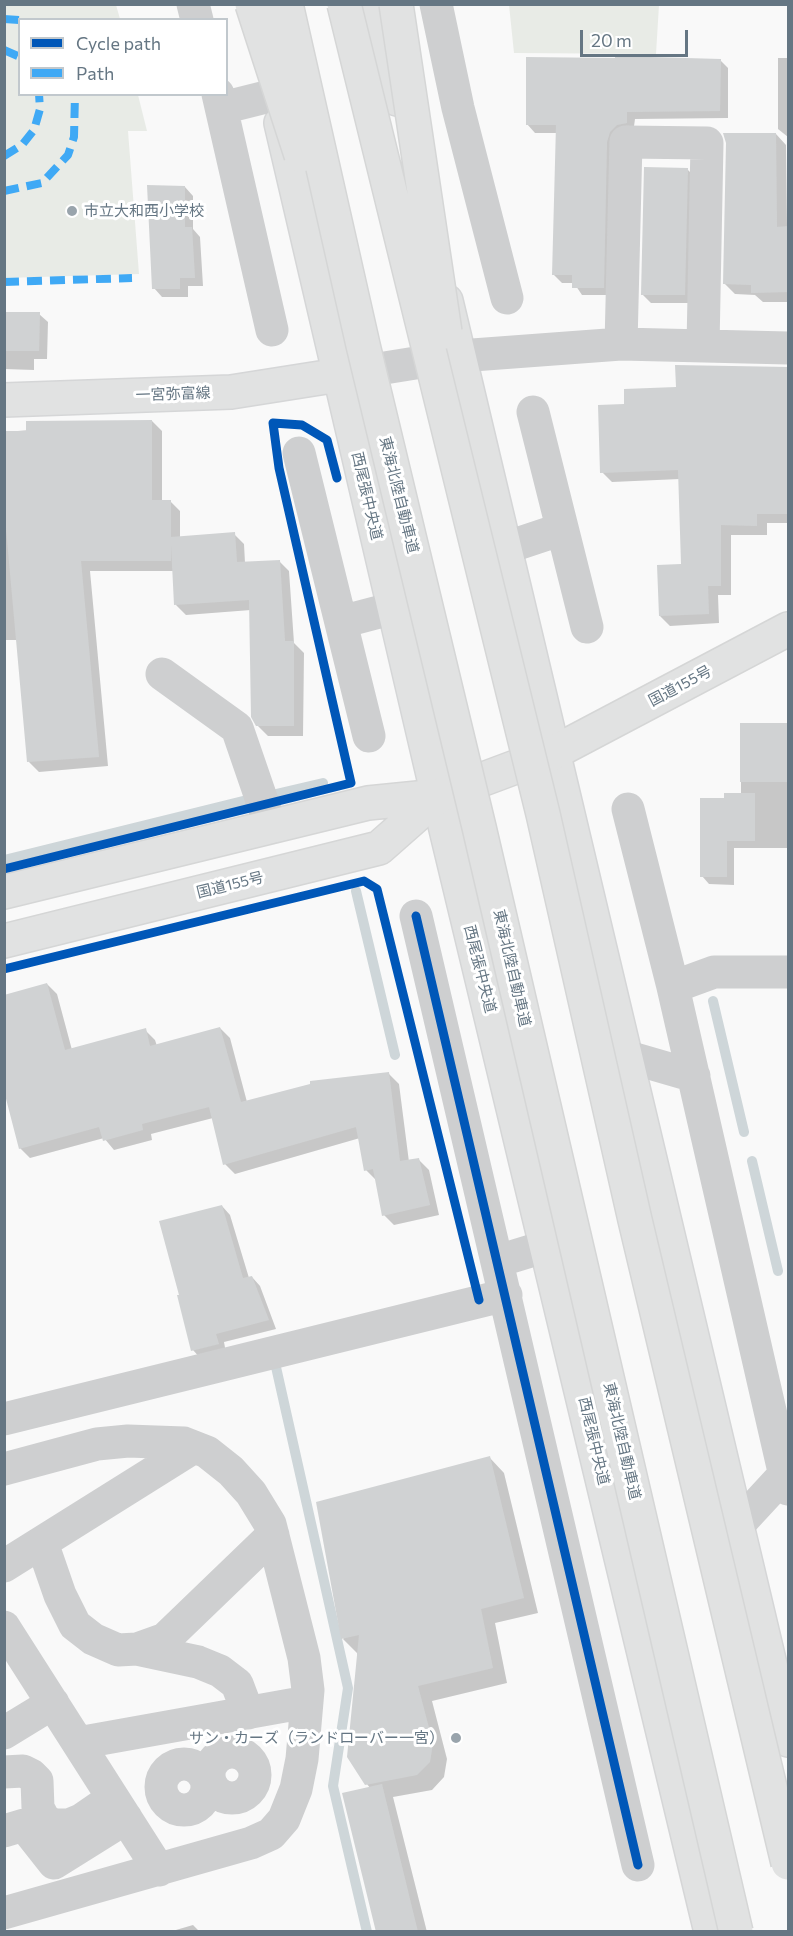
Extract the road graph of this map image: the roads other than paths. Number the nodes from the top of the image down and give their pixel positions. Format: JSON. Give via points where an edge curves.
{"nodes":[{"id":1,"x":286,"y":4,"type":"edge"},
{"id":2,"x":344,"y":4,"type":"edge"},
{"id":3,"x":375,"y":4,"type":"edge"},
{"id":4,"x":396,"y":4,"type":"edge"},
{"id":5,"x":436,"y":4,"type":"edge"},
{"id":6,"x":255,"y":12,"type":"edge"},
{"id":7,"x":274,"y":95,"type":"junction"},
{"id":8,"x":220,"y":101,"type":"edge"},
{"id":9,"x":507,"y":298,"type":"dead end"},
{"id":10,"x":272,"y":330,"type":"dead end"},
{"id":11,"x":621,"y":344,"type":"junction"},
{"id":12,"x":363,"y":345,"type":"junction"},
{"id":13,"x":703,"y":346,"type":"junction"},
{"id":14,"x":789,"y":348,"type":"edge"},
{"id":15,"x":459,"y":356,"type":"junction"},
{"id":16,"x":339,"y":375,"type":"junction"},
{"id":17,"x":4,"y":400,"type":"edge"},
{"id":18,"x":533,"y":412,"type":"dead end"},
{"id":19,"x":299,"y":453,"type":"dead end"},
{"id":20,"x":562,"y":529,"type":"junction"},
{"id":21,"x":505,"y":548,"type":"junction"},
{"id":22,"x":394,"y":608,"type":"junction"},
{"id":23,"x":341,"y":622,"type":"junction"},
{"id":24,"x":586,"y":627,"type":"dead end"},
{"id":25,"x":789,"y":629,"type":"edge"},
{"id":26,"x":162,"y":674,"type":"dead end"},
{"id":27,"x":369,"y":736,"type":"dead end"},
{"id":28,"x":553,"y":753,"type":"junction"},
{"id":29,"x":438,"y":796,"type":"junction"},
{"id":30,"x":628,"y":809,"type":"dead end"},
{"id":31,"x":543,"y":814,"type":"junction"},
{"id":32,"x":271,"y":827,"type":"junction"},
{"id":33,"x":4,"y":892,"type":"edge"},
{"id":34,"x":416,"y":916,"type":"dead end"},
{"id":35,"x":4,"y":941,"type":"edge"},
{"id":36,"x":789,"y":972,"type":"edge"},
{"id":37,"x":673,"y":987,"type":"junction"},
{"id":38,"x":625,"y":1056,"type":"junction"},
{"id":39,"x":694,"y":1076,"type":"junction"},
{"id":40,"x":547,"y":1246,"type":"junction"},
{"id":41,"x":498,"y":1261,"type":"junction"},
{"id":42,"x":506,"y":1295,"type":"junction"},
{"id":43,"x":777,"y":1389,"type":"edge"},
{"id":44,"x":4,"y":1419,"type":"edge"},
{"id":45,"x":194,"y":1447,"type":"junction"},
{"id":46,"x":4,"y":1469,"type":"edge"},
{"id":47,"x":787,"y":1482,"type":"edge"},
{"id":48,"x":736,"y":1526,"type":"junction"},
{"id":49,"x":273,"y":1535,"type":"junction"},
{"id":50,"x":42,"y":1543,"type":"junction"},
{"id":51,"x":4,"y":1566,"type":"edge"},
{"id":52,"x":4,"y":1626,"type":"edge"},
{"id":53,"x":137,"y":1649,"type":"junction"},
{"id":54,"x":15,"y":1665,"type":"edge"},
{"id":55,"x":52,"y":1702,"type":"junction"},
{"id":56,"x":307,"y":1702,"type":"junction"},
{"id":57,"x":248,"y":1713,"type":"junction"},
{"id":58,"x":4,"y":1733,"type":"edge"},
{"id":59,"x":789,"y":1740,"type":"edge"},
{"id":60,"x":78,"y":1743,"type":"junction"},
{"id":61,"x":4,"y":1772,"type":"edge"},
{"id":62,"x":160,"y":1793,"type":"dead end"},
{"id":63,"x":240,"y":1798,"type":"dead end"},
{"id":64,"x":118,"y":1806,"type":"junction"},
{"id":65,"x":4,"y":1831,"type":"edge"},
{"id":66,"x":251,"y":1843,"type":"junction"},
{"id":67,"x":789,"y":1863,"type":"edge"},
{"id":68,"x":638,"y":1865,"type":"dead end"},
{"id":69,"x":159,"y":1870,"type":"junction"},
{"id":70,"x":8,"y":1905,"type":"edge"},
{"id":71,"x":712,"y":1930,"type":"edge"}],
"edges":[{"from":1,"to":12,"type":"main road","name":"東海北陸自動車道","bridge":true},
{"from":2,"to":31,"type":"main road","bridge":true},
{"from":3,"to":15,"type":"main road"},
{"from":4,"to":31,"type":"main road","bridge":true,"via":[[451,377]]},
{"from":5,"to":9,"type":"street","via":[[458,108]]},
{"from":6,"to":7,"type":"main road","name":"西尾張中央道"},
{"from":6,"to":12,"type":"main road","bridge":true},
{"from":7,"to":8,"type":"street"},
{"from":7,"to":16,"type":"main road","name":"西尾張中央道"},
{"from":8,"to":10,"type":"street"},
{"from":11,"to":13,"type":"street"},
{"from":11,"to":13,"type":"street","via":[[626,142],[707,143]]},
{"from":11,"to":15,"type":"street"},
{"from":12,"to":71,"type":"main road","name":"東海北陸自動車道","bridge":true,"via":[[482,839]]},
{"from":13,"to":14,"type":"street"},
{"from":15,"to":16,"type":"street"},
{"from":15,"to":21,"type":"main road"},
{"from":16,"to":17,"type":"main road","name":"一宮弥富線","via":[[231,392]]},
{"from":16,"to":22,"type":"main road","name":"西尾張中央道"},
{"from":18,"to":20,"type":"street"},
{"from":19,"to":23,"type":"street"},
{"from":20,"to":21,"type":"street"},
{"from":20,"to":24,"type":"street"},
{"from":21,"to":28,"type":"main road"},
{"from":22,"to":23,"type":"street"},
{"from":22,"to":29,"type":"main road","name":"西尾張中央道"},
{"from":23,"to":27,"type":"street"},
{"from":25,"to":28,"type":"main road","name":"国道155号"},
{"from":26,"to":32,"type":"street","via":[[237,728]]},
{"from":28,"to":29,"type":"main road","name":"国道155号"},
{"from":28,"to":38,"type":"main road"},
{"from":29,"to":32,"type":"main road","name":"国道155号","via":[[368,803]]},
{"from":29,"to":35,"type":"main road","name":"国道155号","via":[[379,848]]},
{"from":29,"to":40,"type":"main road","name":"西尾張中央道"},
{"from":30,"to":37,"type":"street"},
{"from":31,"to":67,"type":"main road","bridge":true},
{"from":32,"to":33,"type":"main road","name":"国道155号"},
{"from":34,"to":41,"type":"street"},
{"from":36,"to":37,"type":"street","via":[[714,972]]},
{"from":37,"to":39,"type":"street"},
{"from":38,"to":39,"type":"street"},
{"from":38,"to":48,"type":"main road"},
{"from":39,"to":43,"type":"street"},
{"from":40,"to":41,"type":"street"},
{"from":40,"to":71,"type":"main road","name":"西尾張中央道"},
{"from":41,"to":42,"type":"street"},
{"from":42,"to":44,"type":"street"},
{"from":42,"to":68,"type":"street"},
{"from":43,"to":47,"type":"street"},
{"from":45,"to":46,"type":"street","via":[[184,1443],[128,1441],[98,1444]]},
{"from":45,"to":49,"type":"street","via":[[207,1452],[251,1492]]},
{"from":45,"to":50,"type":"street"},
{"from":47,"to":48,"type":"street"},
{"from":48,"to":59,"type":"main road"},
{"from":49,"to":53,"type":"street","via":[[165,1639]]},
{"from":49,"to":56,"type":"street","via":[[304,1658]]},
{"from":50,"to":51,"type":"street"},
{"from":50,"to":53,"type":"street","via":[[75,1625],[93,1639],[118,1650]]},
{"from":52,"to":54,"type":"street"},
{"from":53,"to":57,"type":"street","via":[[198,1662],[220,1671],[237,1684]]},
{"from":54,"to":55,"type":"street"},
{"from":55,"to":58,"type":"street"},
{"from":55,"to":60,"type":"street"},
{"from":56,"to":57,"type":"street"},
{"from":56,"to":66,"type":"street","via":[[296,1789],[284,1819],[271,1834]]},
{"from":57,"to":60,"type":"street"},
{"from":60,"to":64,"type":"street"},
{"from":61,"to":64,"type":"street","via":[[23,1771],[37,1781],[38,1809],[45,1821],[55,1825],[69,1825]]},
{"from":62,"to":64,"type":"street"},
{"from":63,"to":66,"type":"street"},
{"from":64,"to":65,"type":"street","via":[[54,1863],[24,1825]]},
{"from":64,"to":69,"type":"street"},
{"from":66,"to":69,"type":"street"},
{"from":69,"to":70,"type":"street"}]}
